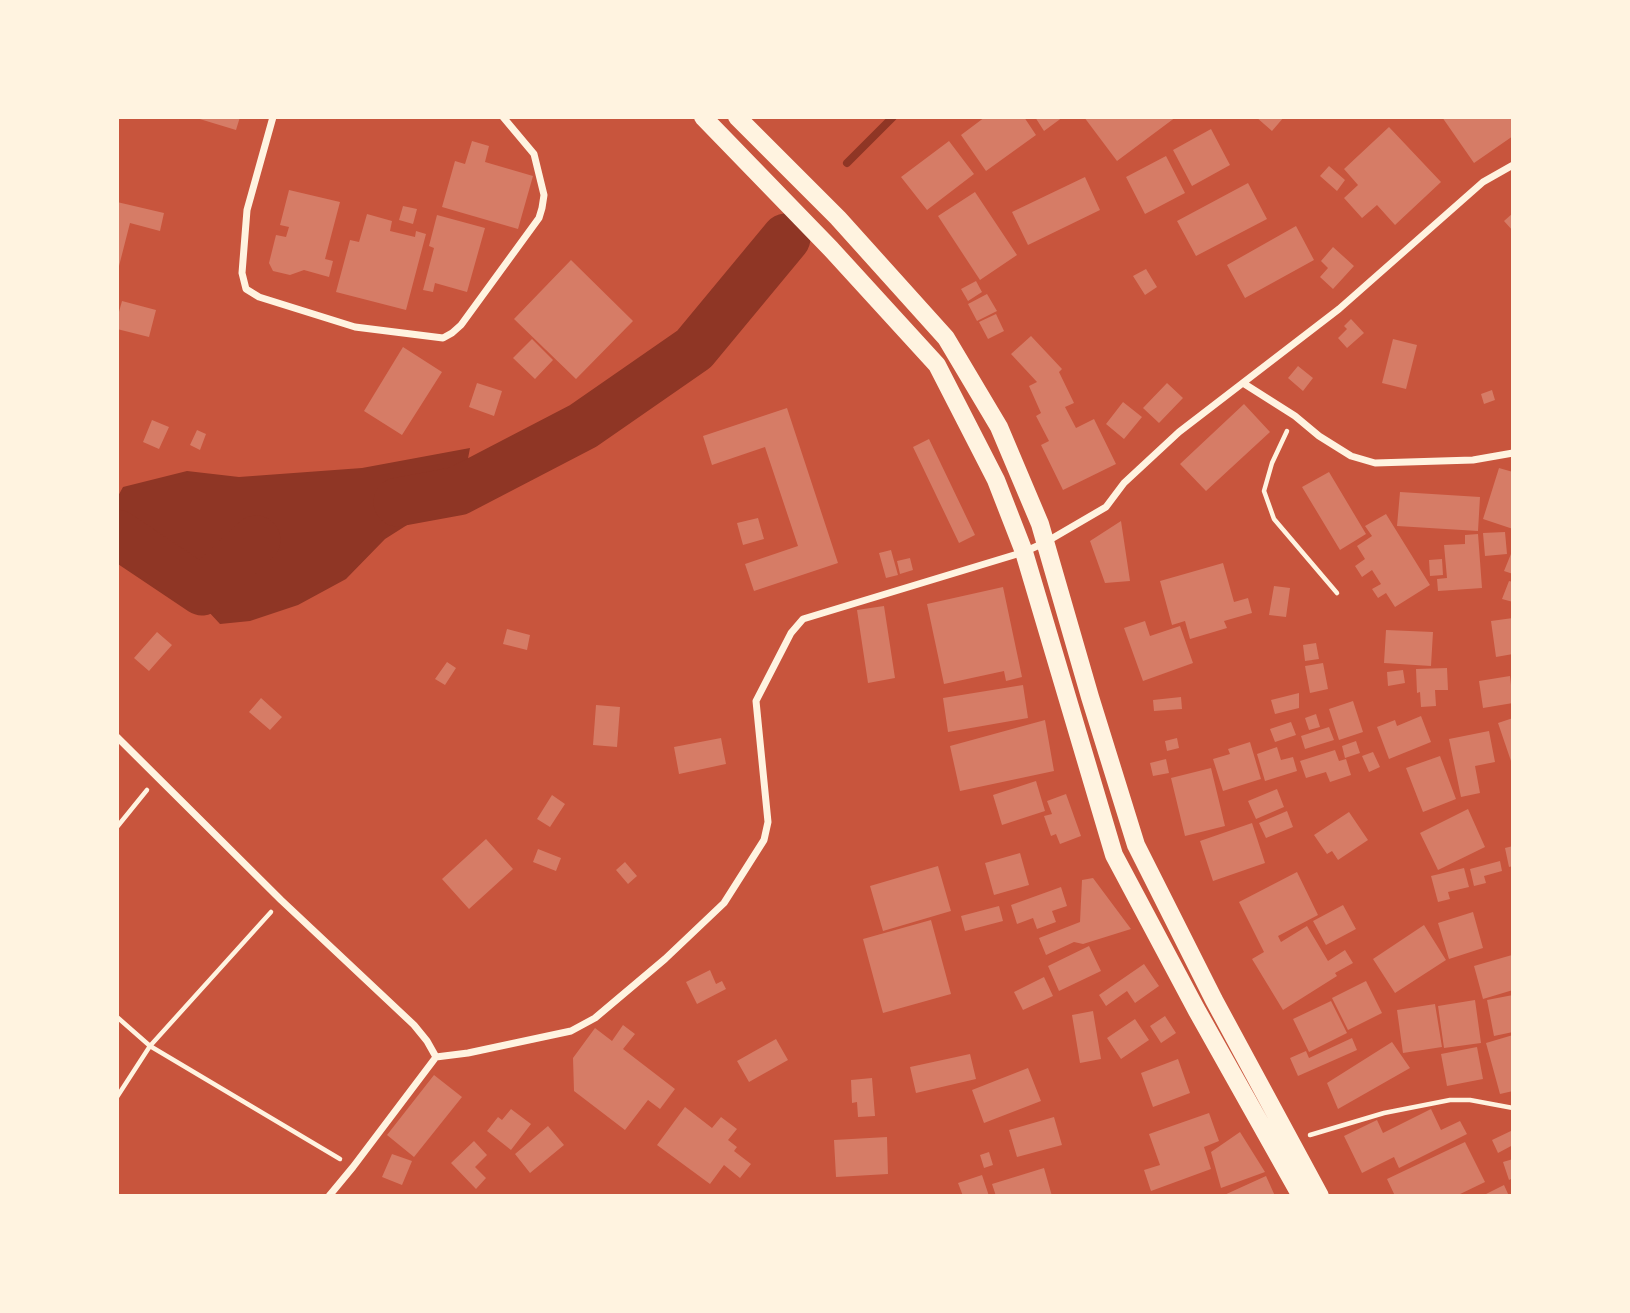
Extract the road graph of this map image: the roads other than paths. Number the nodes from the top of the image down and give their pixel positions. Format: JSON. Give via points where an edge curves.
{"nodes":[{"id":1,"x":273,"y":117,"type":"edge"},
{"id":2,"x":503,"y":117,"type":"edge"},
{"id":3,"x":703,"y":117,"type":"edge"},
{"id":4,"x":737,"y":117,"type":"edge"},
{"id":5,"x":1513,"y":165,"type":"edge"},
{"id":6,"x":1243,"y":383,"type":"junction"},
{"id":7,"x":1513,"y":453,"type":"edge"},
{"id":8,"x":1046,"y":542,"type":"junction"},
{"id":9,"x":1024,"y":552,"type":"junction"},
{"id":10,"x":117,"y":737,"type":"edge"},
{"id":11,"x":436,"y":1057,"type":"junction"},
{"id":12,"x":328,"y":1196,"type":"edge"},
{"id":13,"x":1301,"y":1196,"type":"edge"},
{"id":14,"x":1320,"y":1196,"type":"edge"}],
"edges":[{"from":1,"to":2,"type":"street","via":[[247,210],[242,273],[246,289],[355,327],[443,338],[461,325],[542,208],[544,195],[534,154]]},
{"from":3,"to":9,"type":"main road","via":[[937,365],[996,480]]},
{"from":4,"to":8,"type":"main road","via":[[838,218],[946,338],[999,427]]},
{"from":5,"to":6,"type":"street","via":[[1483,182],[1339,309]]},
{"from":6,"to":7,"type":"street","via":[[1351,456],[1375,463],[1473,460]]},
{"from":6,"to":8,"type":"street","via":[[1154,454],[1106,507]]},
{"from":8,"to":9,"type":"street"},
{"from":8,"to":14,"type":"main road","via":[[1136,845]]},
{"from":9,"to":11,"type":"street","via":[[803,620],[791,633],[756,701],[768,822],[764,840],[724,903],[595,1018],[571,1031]]},
{"from":9,"to":13,"type":"main road","via":[[1114,855]]},
{"from":10,"to":11,"type":"street","via":[[414,1025]]},
{"from":11,"to":12,"type":"street"}]}
